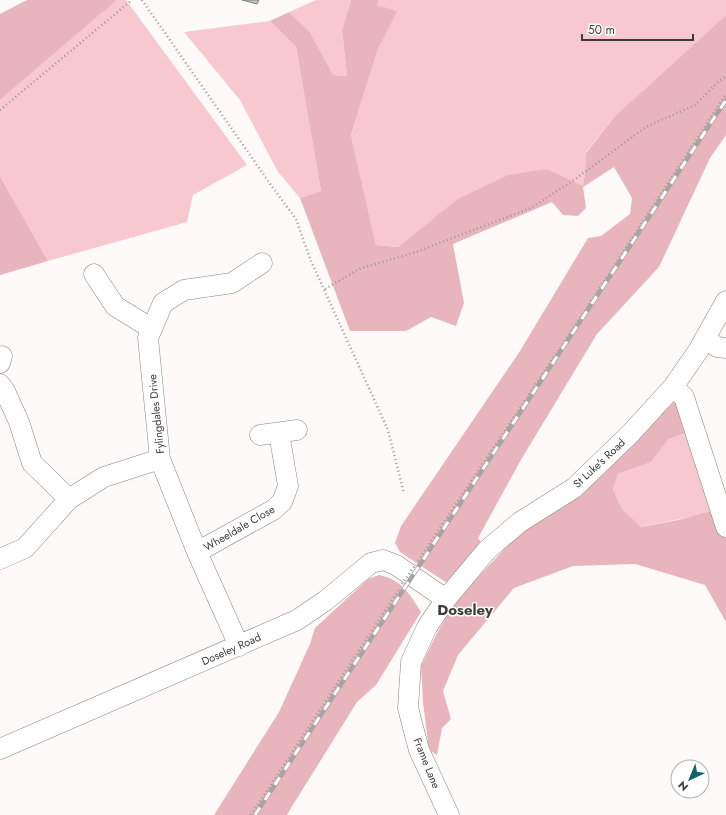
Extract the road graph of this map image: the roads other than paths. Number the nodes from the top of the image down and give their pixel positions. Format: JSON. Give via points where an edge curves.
{"nodes":[{"id":1,"x":262,"y":263,"type":"dead end"},
{"id":2,"x":94,"y":274,"type":"dead end"},
{"id":3,"x":726,"y":301,"type":"edge"},
{"id":4,"x":152,"y":329,"type":"junction"},
{"id":5,"x":705,"y":338,"type":"junction"},
{"id":6,"x":726,"y":348,"type":"edge"},
{"id":7,"x":0,"y":384,"type":"edge"},
{"id":8,"x":673,"y":387,"type":"junction"},
{"id":9,"x":279,"y":433,"type":"dead end"},
{"id":10,"x":160,"y":459,"type":"junction"},
{"id":11,"x":69,"y":499,"type":"junction"},
{"id":12,"x":726,"y":527,"type":"edge"},
{"id":13,"x":197,"y":552,"type":"junction"},
{"id":14,"x":0,"y":559,"type":"edge"},
{"id":15,"x":446,"y":599,"type":"junction"},
{"id":16,"x":239,"y":646,"type":"junction"},
{"id":17,"x":0,"y":749,"type":"edge"},
{"id":18,"x":449,"y":815,"type":"edge"}],
"edges":[{"from":1,"to":4,"type":"street","name":"Fylingdales Drive","via":[[232,283],[184,290],[163,303]]},
{"from":2,"to":4,"type":"street","via":[[116,306]]},
{"from":3,"to":5,"type":"street","name":"St Luke's Road"},
{"from":4,"to":10,"type":"street","name":"Fylingdales Drive","via":[[148,338]]},
{"from":5,"to":6,"type":"street","via":[[718,347]]},
{"from":5,"to":8,"type":"street","name":"St Luke's Road"},
{"from":7,"to":11,"type":"street","via":[[19,422],[32,462]]},
{"from":8,"to":12,"type":"street","via":[[684,397]]},
{"from":8,"to":15,"type":"street","name":"St Luke's Road","via":[[630,434],[574,488],[520,522],[487,550]]},
{"from":9,"to":13,"type":"street","name":"Wheeldale Close","via":[[288,486],[282,502],[273,510]]},
{"from":10,"to":11,"type":"street","via":[[104,477]]},
{"from":10,"to":13,"type":"street","name":"Fylingdales Drive"},
{"from":11,"to":14,"type":"street","via":[[25,548]]},
{"from":13,"to":16,"type":"street","name":"Fylingdales Drive"},
{"from":15,"to":16,"type":"street","name":"Doseley Road","via":[[396,565],[383,560],[371,563],[325,601],[297,620]]},
{"from":15,"to":18,"type":"street","name":"Frame Lane","via":[[427,627],[411,662],[408,708],[419,750]]},
{"from":16,"to":17,"type":"street","name":"Doseley Road"}]}
